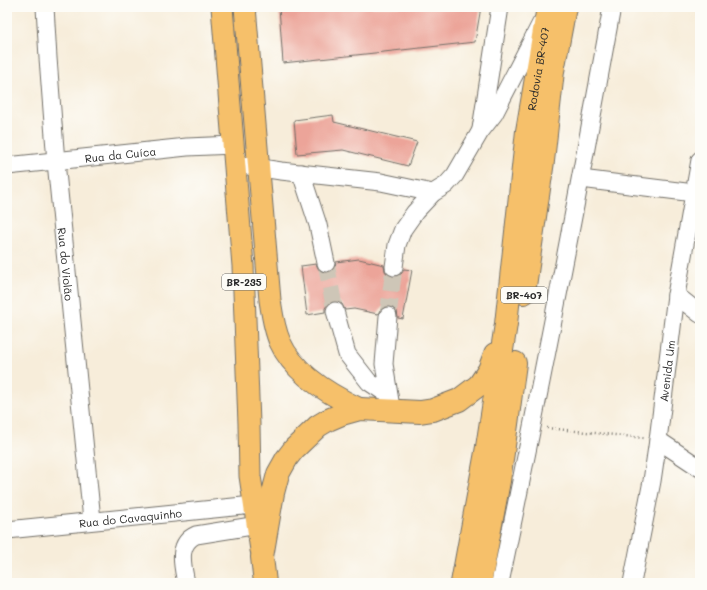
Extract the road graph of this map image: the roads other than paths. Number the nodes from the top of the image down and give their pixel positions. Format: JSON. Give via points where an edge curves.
{"nodes":[{"id":1,"x":45,"y":7,"type":"edge"},
{"id":2,"x":222,"y":7,"type":"edge"},
{"id":3,"x":245,"y":7,"type":"edge"},
{"id":4,"x":500,"y":7,"type":"edge"},
{"id":5,"x":612,"y":7,"type":"edge"},
{"id":6,"x":553,"y":9,"type":"edge"},
{"id":7,"x":480,"y":132,"type":"junction"},
{"id":8,"x":234,"y":154,"type":"junction"},
{"id":9,"x":700,"y":160,"type":"edge"},
{"id":10,"x":56,"y":162,"type":"junction"},
{"id":11,"x":7,"y":166,"type":"edge"},
{"id":12,"x":259,"y":168,"type":"junction"},
{"id":13,"x":301,"y":173,"type":"junction"},
{"id":14,"x":581,"y":179,"type":"junction"},
{"id":15,"x":434,"y":193,"type":"junction"},
{"id":16,"x":694,"y":193,"type":"junction"},
{"id":17,"x":326,"y":263,"type":"tunnel mouth"},
{"id":18,"x":394,"y":267,"type":"tunnel mouth"},
{"id":19,"x":676,"y":296,"type":"junction"},
{"id":20,"x":335,"y":311,"type":"tunnel mouth"},
{"id":21,"x":700,"y":314,"type":"edge"},
{"id":22,"x":388,"y":316,"type":"tunnel mouth"},
{"id":23,"x":506,"y":324,"type":"junction"},
{"id":24,"x":387,"y":390,"type":"junction"},
{"id":25,"x":360,"y":409,"type":"junction"},
{"id":26,"x":392,"y":411,"type":"junction"},
{"id":27,"x":658,"y":440,"type":"junction"},
{"id":28,"x":700,"y":468,"type":"edge"},
{"id":29,"x":253,"y":505,"type":"junction"},
{"id":30,"x":92,"y":520,"type":"junction"},
{"id":31,"x":258,"y":525,"type":"junction"},
{"id":32,"x":7,"y":530,"type":"edge"},
{"id":33,"x":262,"y":558,"type":"junction"},
{"id":34,"x":186,"y":583,"type":"edge"},
{"id":35,"x":265,"y":583,"type":"edge"},
{"id":36,"x":462,"y":583,"type":"edge"},
{"id":37,"x":480,"y":583,"type":"edge"},
{"id":38,"x":500,"y":583,"type":"edge"},
{"id":39,"x":632,"y":583,"type":"edge"}],
"edges":[{"from":1,"to":10,"type":"street","name":"Rua do Violão"},
{"from":2,"to":8,"type":"main road","name":"BR-235","number":"BR-235"},
{"from":3,"to":12,"type":"main road","name":"BR-235","number":"BR-235"},
{"from":4,"to":7,"type":"street"},
{"from":5,"to":14,"type":"street"},
{"from":6,"to":7,"type":"street","via":[[494,114]]},
{"from":6,"to":23,"type":"highway","name":"Rodovia BR-407","via":[[527,131]]},
{"from":6,"to":37,"type":"highway","number":"BR-407","via":[[553,71],[543,161],[507,424]]},
{"from":7,"to":15,"type":"street","via":[[455,175]]},
{"from":8,"to":10,"type":"street","name":"Rua da Cuíca","via":[[187,147]]},
{"from":8,"to":12,"type":"street","name":"Rua da Cuíca"},
{"from":8,"to":29,"type":"main road","name":"BR-235","number":"BR-235","via":[[245,288]]},
{"from":9,"to":16,"type":"street","name":"Avenida Um"},
{"from":10,"to":11,"type":"street","name":"Rua da Cuíca"},
{"from":10,"to":30,"type":"street","name":"Rua do Violão"},
{"from":12,"to":13,"type":"street","name":"Rua da Cuíca"},
{"from":12,"to":25,"type":"main road","name":"BR-235","number":"BR-235","via":[[270,300],[279,341],[303,373],[339,399]]},
{"from":13,"to":15,"type":"street","name":"Rua da Cuíca","via":[[381,182]]},
{"from":13,"to":17,"type":"street","via":[[318,225]]},
{"from":14,"to":16,"type":"street"},
{"from":14,"to":38,"type":"street"},
{"from":15,"to":18,"type":"street","via":[[403,229],[397,245]]},
{"from":16,"to":19,"type":"street","name":"Avenida Um"},
{"from":19,"to":21,"type":"street"},
{"from":19,"to":27,"type":"street","name":"Avenida Um"},
{"from":20,"to":24,"type":"street","via":[[347,354],[369,382],[381,390]]},
{"from":22,"to":24,"type":"street","via":[[384,364]]},
{"from":23,"to":26,"type":"highway","via":[[489,370],[479,385],[468,394],[433,410]]},
{"from":23,"to":36,"type":"highway"},
{"from":24,"to":26,"type":"street"},
{"from":25,"to":26,"type":"highway"},
{"from":25,"to":33,"type":"highway","via":[[328,420],[305,438],[287,458],[278,474],[273,493]]},
{"from":27,"to":28,"type":"street"},
{"from":27,"to":39,"type":"street","name":"Avenida Um"},
{"from":29,"to":30,"type":"street","name":"Rua do Cavaquinho"},
{"from":29,"to":31,"type":"main road","name":"BR-235","number":"BR-235"},
{"from":30,"to":32,"type":"street","name":"Rua do Cavaquinho"},
{"from":31,"to":33,"type":"main road","name":"BR-235","number":"BR-235"},
{"from":31,"to":34,"type":"street","via":[[191,537],[182,554]]},
{"from":33,"to":35,"type":"highway"}]}
